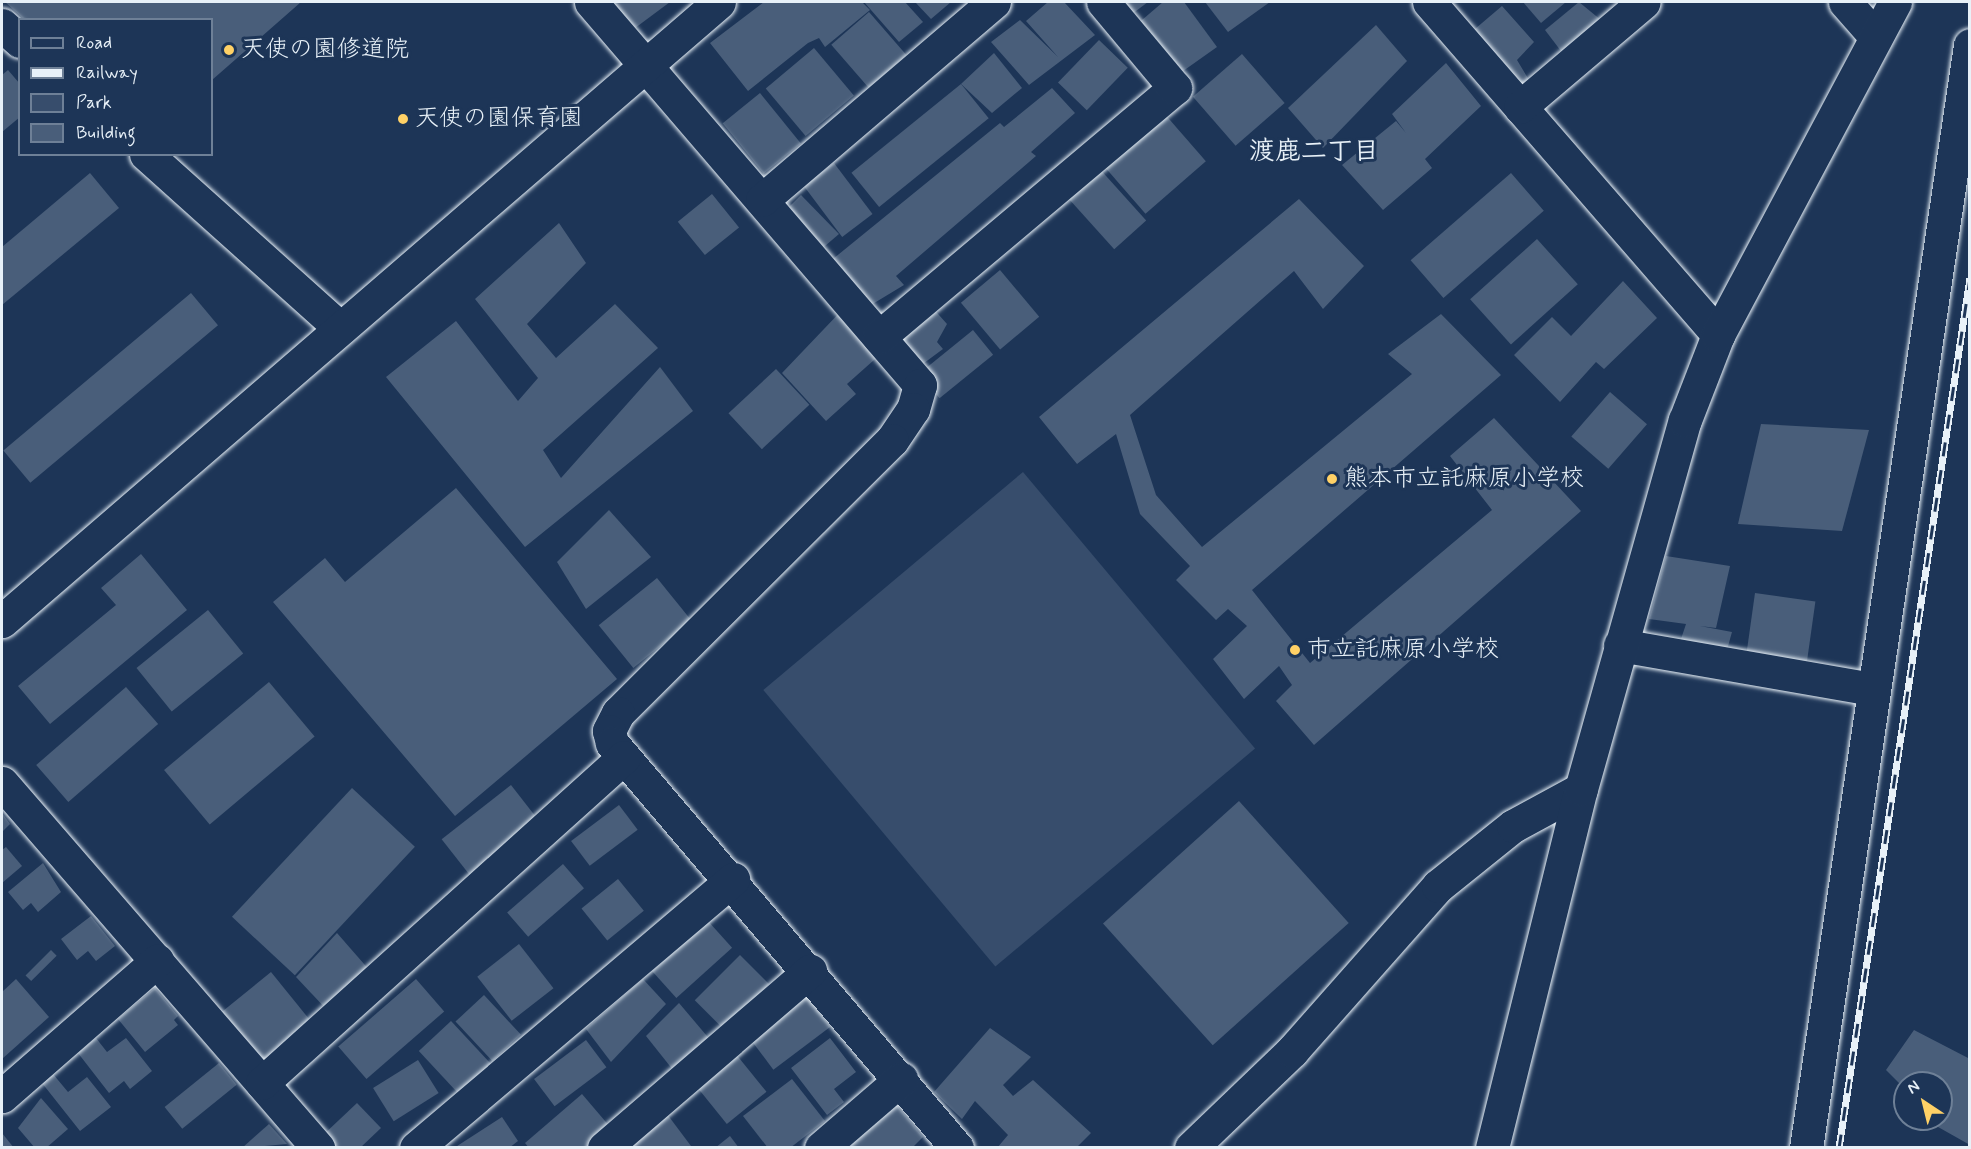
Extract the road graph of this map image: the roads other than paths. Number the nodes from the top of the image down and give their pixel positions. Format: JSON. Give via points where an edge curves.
{"nodes":[{"id":1,"x":591,"y":2,"type":"edge"},
{"id":2,"x":718,"y":2,"type":"edge"},
{"id":3,"x":994,"y":2,"type":"edge"},
{"id":4,"x":1103,"y":2,"type":"edge"},
{"id":5,"x":1429,"y":2,"type":"edge"},
{"id":6,"x":1644,"y":2,"type":"edge"},
{"id":7,"x":1845,"y":2,"type":"edge"},
{"id":8,"x":1895,"y":2,"type":"edge"},
{"id":9,"x":2,"y":25,"type":"edge"},
{"id":10,"x":1874,"y":35,"type":"junction"},
{"id":11,"x":18,"y":39,"type":"edge"},
{"id":12,"x":1970,"y":45,"type":"edge"},
{"id":13,"x":645,"y":63,"type":"junction"},
{"id":14,"x":1520,"y":107,"type":"junction"},
{"id":15,"x":149,"y":156,"type":"edge"},
{"id":16,"x":762,"y":200,"type":"junction"},
{"id":17,"x":340,"y":328,"type":"junction"},
{"id":18,"x":1718,"y":335,"type":"junction"},
{"id":19,"x":879,"y":337,"type":"junction"},
{"id":20,"x":6,"y":608,"type":"edge"},
{"id":21,"x":1620,"y":645,"type":"junction"},
{"id":22,"x":1873,"y":689,"type":"junction"},
{"id":23,"x":624,"y":757,"type":"junction"},
{"id":24,"x":2,"y":783,"type":"edge"},
{"id":25,"x":1581,"y":789,"type":"junction"},
{"id":26,"x":733,"y":879,"type":"junction"},
{"id":27,"x":157,"y":961,"type":"junction"},
{"id":28,"x":810,"y":971,"type":"junction"},
{"id":29,"x":901,"y":1079,"type":"junction"},
{"id":30,"x":262,"y":1083,"type":"junction"},
{"id":31,"x":2,"y":1096,"type":"edge"},
{"id":32,"x":318,"y":1148,"type":"edge"},
{"id":33,"x":416,"y":1148,"type":"edge"},
{"id":34,"x":604,"y":1148,"type":"edge"},
{"id":35,"x":821,"y":1148,"type":"edge"},
{"id":36,"x":957,"y":1148,"type":"edge"},
{"id":37,"x":1191,"y":1148,"type":"edge"},
{"id":38,"x":1492,"y":1148,"type":"edge"},
{"id":39,"x":1806,"y":1148,"type":"edge"}],
"edges":[{"from":1,"to":13,"type":"street"},
{"from":2,"to":13,"type":"street"},
{"from":3,"to":16,"type":"street"},
{"from":4,"to":19,"type":"street","via":[[1175,88]]},
{"from":5,"to":14,"type":"street"},
{"from":6,"to":14,"type":"street"},
{"from":7,"to":10,"type":"street"},
{"from":8,"to":10,"type":"street"},
{"from":9,"to":11,"type":"street"},
{"from":10,"to":18,"type":"street"},
{"from":12,"to":22,"type":"street"},
{"from":13,"to":16,"type":"street"},
{"from":13,"to":17,"type":"street"},
{"from":14,"to":18,"type":"street"},
{"from":15,"to":17,"type":"street"},
{"from":16,"to":19,"type":"street"},
{"from":17,"to":20,"type":"street"},
{"from":18,"to":21,"type":"street","via":[[1685,420]]},
{"from":19,"to":23,"type":"street","via":[[920,385],[913,409],[892,440],[618,713],[609,731]]},
{"from":21,"to":22,"type":"street"},
{"from":21,"to":25,"type":"street"},
{"from":22,"to":39,"type":"street"},
{"from":23,"to":26,"type":"street"},
{"from":23,"to":30,"type":"street"},
{"from":24,"to":27,"type":"street"},
{"from":25,"to":37,"type":"street","via":[[1513,826],[1438,886],[1292,1051]]},
{"from":25,"to":38,"type":"street"},
{"from":26,"to":28,"type":"street"},
{"from":26,"to":33,"type":"street"},
{"from":27,"to":30,"type":"street"},
{"from":27,"to":31,"type":"street"},
{"from":28,"to":29,"type":"street"},
{"from":28,"to":34,"type":"street"},
{"from":29,"to":35,"type":"street"},
{"from":29,"to":36,"type":"street"},
{"from":30,"to":32,"type":"street"}]}
